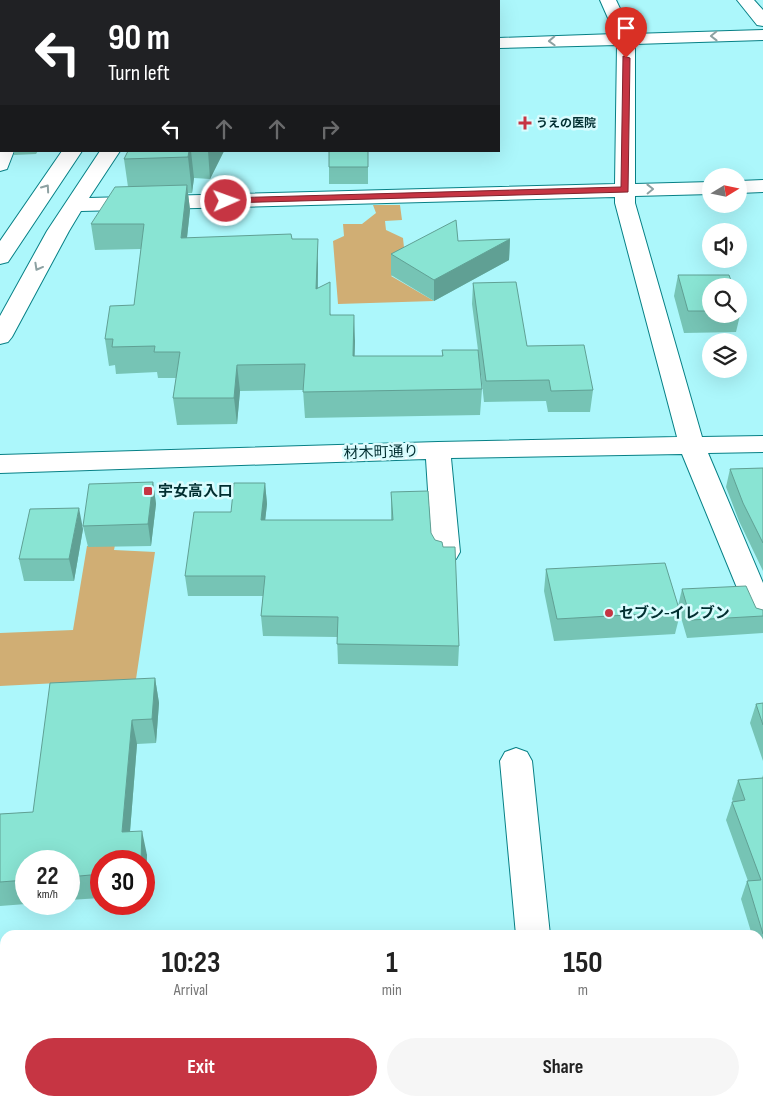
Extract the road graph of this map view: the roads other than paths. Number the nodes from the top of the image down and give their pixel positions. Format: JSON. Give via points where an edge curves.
{"nodes":[{"id":1,"x":608,"y":0,"type":"edge"},
{"id":2,"x":745,"y":0,"type":"edge"},
{"id":3,"x":763,"y":21,"type":"edge"},
{"id":4,"x":763,"y":35,"type":"edge"},
{"id":5,"x":626,"y":39,"type":"junction"},
{"id":6,"x":500,"y":43,"type":"edge"},
{"id":7,"x":4,"y":152,"type":"edge"},
{"id":8,"x":71,"y":152,"type":"edge"},
{"id":9,"x":109,"y":152,"type":"edge"},
{"id":10,"x":0,"y":164,"type":"edge"},
{"id":11,"x":763,"y":186,"type":"edge"},
{"id":12,"x":748,"y":187,"type":"edge"},
{"id":13,"x":702,"y":188,"type":"edge"},
{"id":14,"x":625,"y":190,"type":"junction"},
{"id":15,"x":76,"y":205,"type":"junction"},
{"id":16,"x":13,"y":222,"type":"junction"},
{"id":17,"x":58,"y":231,"type":"junction"},
{"id":18,"x":0,"y":257,"type":"edge"},
{"id":19,"x":0,"y":337,"type":"edge"},
{"id":20,"x":763,"y":444,"type":"edge"},
{"id":21,"x":692,"y":446,"type":"junction"},
{"id":22,"x":438,"y":450,"type":"junction"},
{"id":23,"x":0,"y":464,"type":"edge"},
{"id":24,"x":446,"y":552,"type":"edge"},
{"id":25,"x":763,"y":617,"type":"edge"},
{"id":26,"x":516,"y":761,"type":"dead end"},
{"id":27,"x":533,"y":930,"type":"edge"}],
"edges":[{"from":1,"to":5,"type":"street"},
{"from":2,"to":3,"type":"street"},
{"from":4,"to":5,"type":"street","one_way":true},
{"from":5,"to":6,"type":"street","one_way":true},
{"from":5,"to":14,"type":"street"},
{"from":7,"to":10,"type":"street"},
{"from":16,"to":8,"type":"street","one_way":true},
{"from":9,"to":15,"type":"street"},
{"from":11,"to":12,"type":"street"},
{"from":14,"to":13,"type":"street","one_way":true},
{"from":14,"to":15,"type":"street"},
{"from":14,"to":21,"type":"street","via":[[625,203]]},
{"from":15,"to":17,"type":"street"},
{"from":16,"to":17,"type":"street"},
{"from":16,"to":18,"type":"street"},
{"from":17,"to":19,"type":"street","one_way":true},
{"from":20,"to":21,"type":"street","name":"材木町通り"},
{"from":21,"to":22,"type":"street","name":"材木町通り"},
{"from":21,"to":25,"type":"street"},
{"from":22,"to":23,"type":"street","name":"材木町通り"},
{"from":22,"to":24,"type":"street"},
{"from":26,"to":27,"type":"street"}]}
